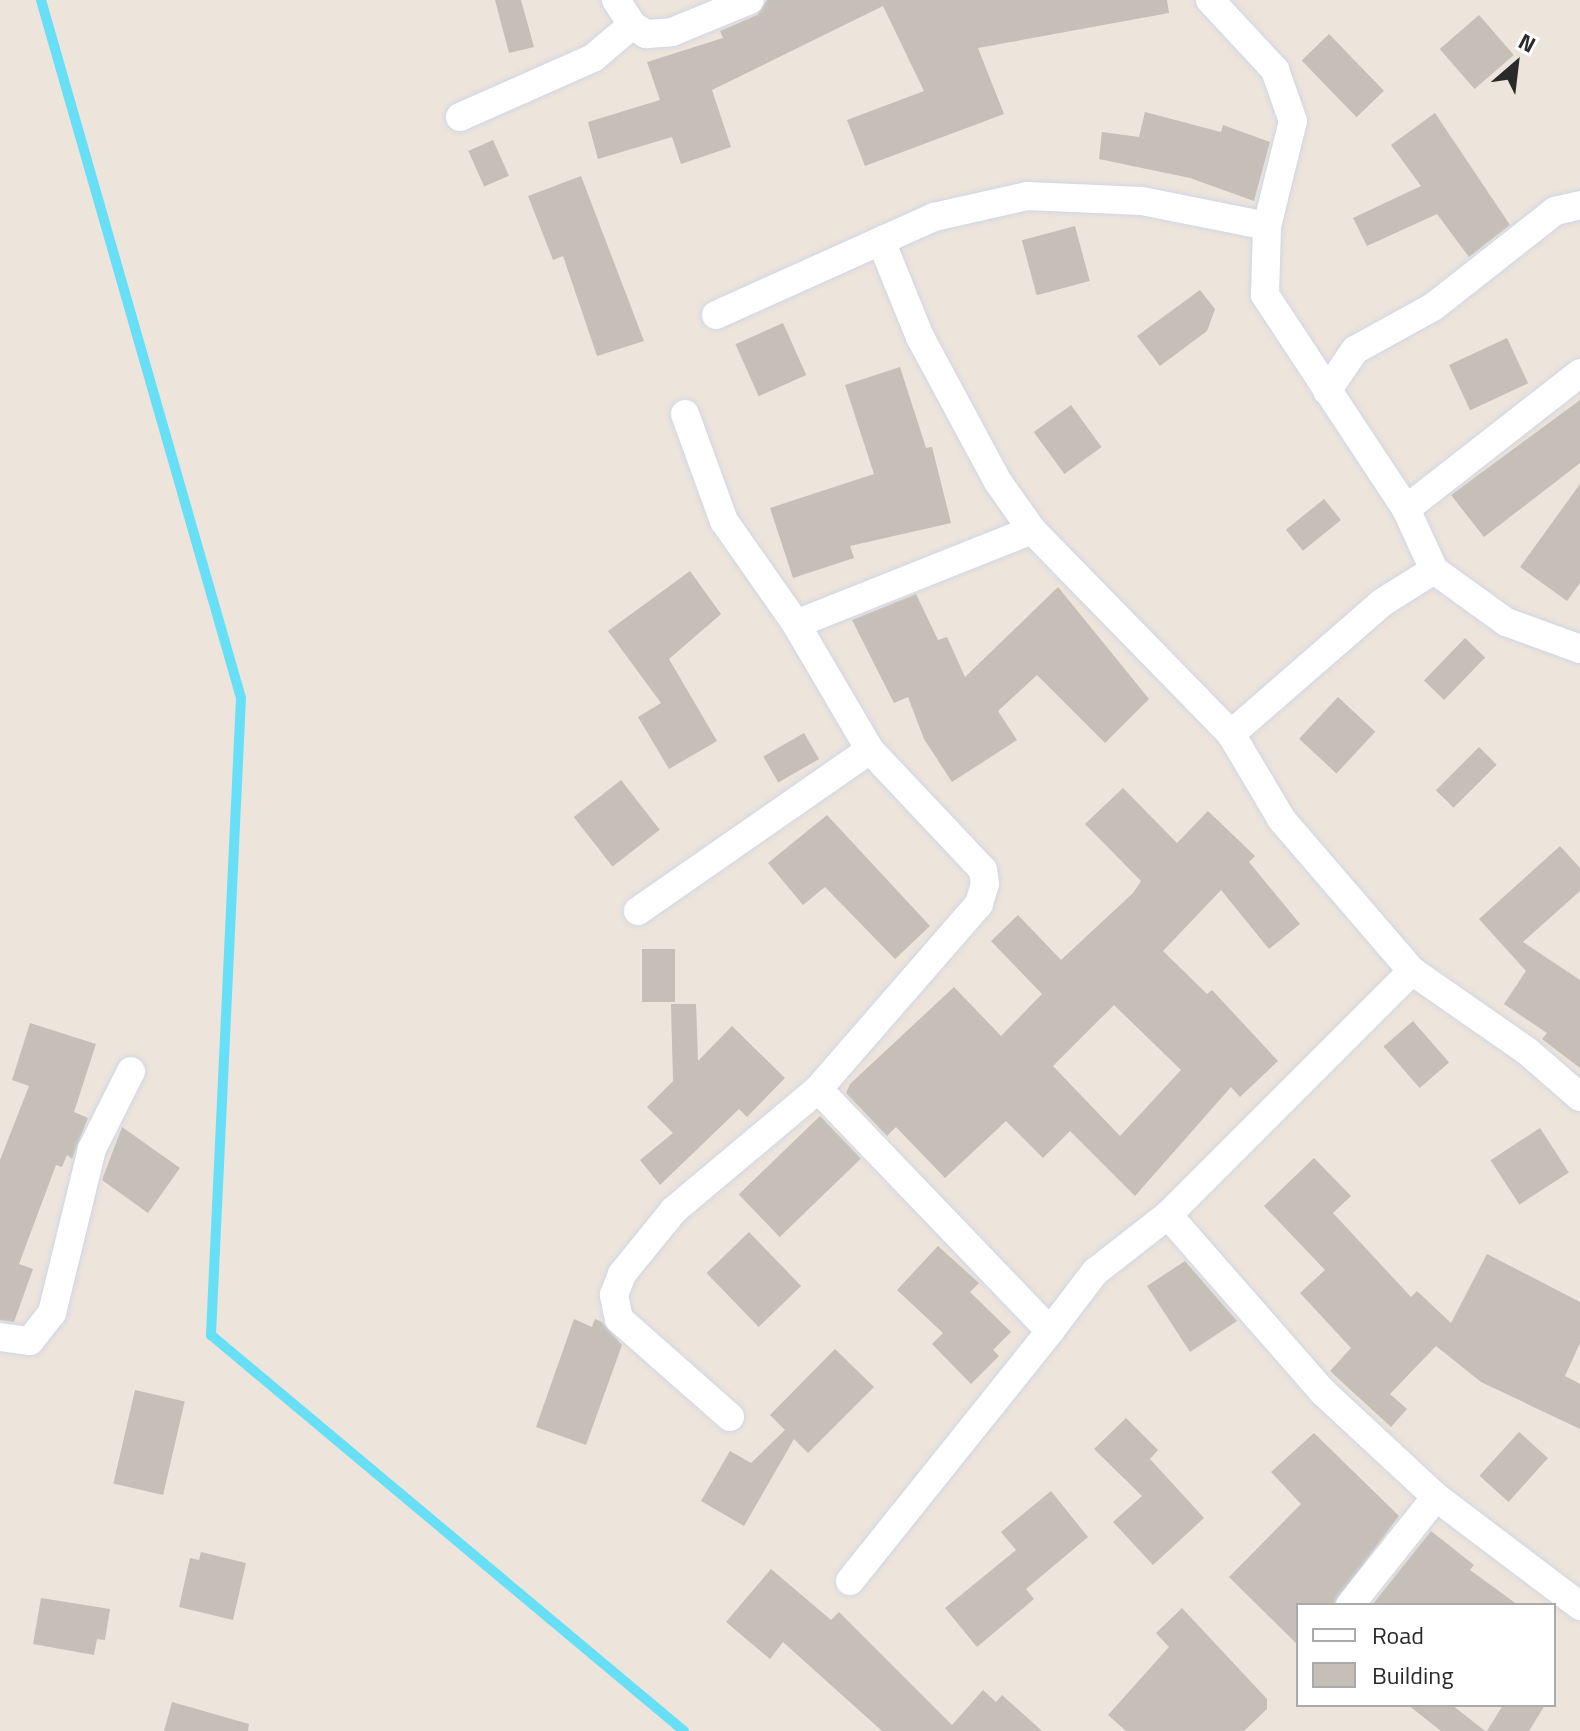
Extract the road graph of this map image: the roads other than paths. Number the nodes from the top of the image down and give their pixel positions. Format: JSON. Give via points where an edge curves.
{"nodes":[{"id":1,"x":616,"y":0,"type":"edge"},
{"id":2,"x":750,"y":0,"type":"edge"},
{"id":3,"x":1210,"y":0,"type":"edge"},
{"id":4,"x":632,"y":25,"type":"junction"},
{"id":5,"x":460,"y":117,"type":"dead end"},
{"id":6,"x":1580,"y":205,"type":"edge"},
{"id":7,"x":1267,"y":226,"type":"junction"},
{"id":8,"x":881,"y":241,"type":"junction"},
{"id":9,"x":716,"y":315,"type":"dead end"},
{"id":10,"x":1580,"y":373,"type":"edge"},
{"id":11,"x":1327,"y":391,"type":"junction"},
{"id":12,"x":685,"y":414,"type":"dead end"},
{"id":13,"x":1406,"y":509,"type":"junction"},
{"id":14,"x":1032,"y":530,"type":"junction"},
{"id":15,"x":1434,"y":570,"type":"junction"},
{"id":16,"x":796,"y":624,"type":"junction"},
{"id":17,"x":1580,"y":649,"type":"edge"},
{"id":18,"x":1231,"y":734,"type":"junction"},
{"id":19,"x":870,"y":750,"type":"junction"},
{"id":20,"x":638,"y":911,"type":"dead end"},
{"id":21,"x":1412,"y":971,"type":"junction"},
{"id":22,"x":131,"y":1071,"type":"dead end"},
{"id":23,"x":818,"y":1089,"type":"junction"},
{"id":24,"x":1580,"y":1097,"type":"edge"},
{"id":25,"x":1168,"y":1215,"type":"junction"},
{"id":26,"x":1050,"y":1331,"type":"junction"},
{"id":27,"x":0,"y":1337,"type":"edge"},
{"id":28,"x":730,"y":1417,"type":"dead end"},
{"id":29,"x":1436,"y":1497,"type":"junction"},
{"id":30,"x":850,"y":1581,"type":"dead end"},
{"id":31,"x":1352,"y":1603,"type":"edge"},
{"id":32,"x":1580,"y":1606,"type":"edge"}],
"edges":[{"from":1,"to":4,"type":"street"},
{"from":2,"to":4,"type":"street","via":[[672,32],[646,34]]},
{"from":3,"to":7,"type":"street","via":[[1275,70],[1293,121]]},
{"from":4,"to":5,"type":"street","via":[[593,58]]},
{"from":6,"to":11,"type":"street","via":[[1555,211],[1433,307],[1355,350]]},
{"from":7,"to":8,"type":"street","via":[[1142,201],[1027,196],[934,217]]},
{"from":7,"to":11,"type":"street","via":[[1265,295]]},
{"from":8,"to":9,"type":"street"},
{"from":8,"to":14,"type":"street","via":[[920,337],[998,482]]},
{"from":10,"to":13,"type":"street"},
{"from":11,"to":13,"type":"street"},
{"from":12,"to":16,"type":"street","via":[[724,521]]},
{"from":13,"to":15,"type":"street"},
{"from":14,"to":16,"type":"street"},
{"from":14,"to":18,"type":"street"},
{"from":15,"to":17,"type":"street","via":[[1506,622]]},
{"from":15,"to":18,"type":"street","via":[[1383,602]]},
{"from":16,"to":19,"type":"street"},
{"from":18,"to":21,"type":"street","via":[[1282,820]]},
{"from":19,"to":20,"type":"street"},
{"from":19,"to":23,"type":"street","via":[[983,870],[985,884],[979,904]]},
{"from":21,"to":24,"type":"street","via":[[1527,1051]]},
{"from":21,"to":25,"type":"street"},
{"from":22,"to":27,"type":"street","via":[[92,1149],[52,1313],[30,1341]]},
{"from":23,"to":26,"type":"street"},
{"from":23,"to":28,"type":"street","via":[[674,1210],[622,1274],[614,1295],[619,1319]]},
{"from":25,"to":26,"type":"street","via":[[1095,1272]]},
{"from":25,"to":29,"type":"street","via":[[1323,1392]]},
{"from":26,"to":30,"type":"street"},
{"from":29,"to":31,"type":"street"},
{"from":29,"to":32,"type":"street"}]}
